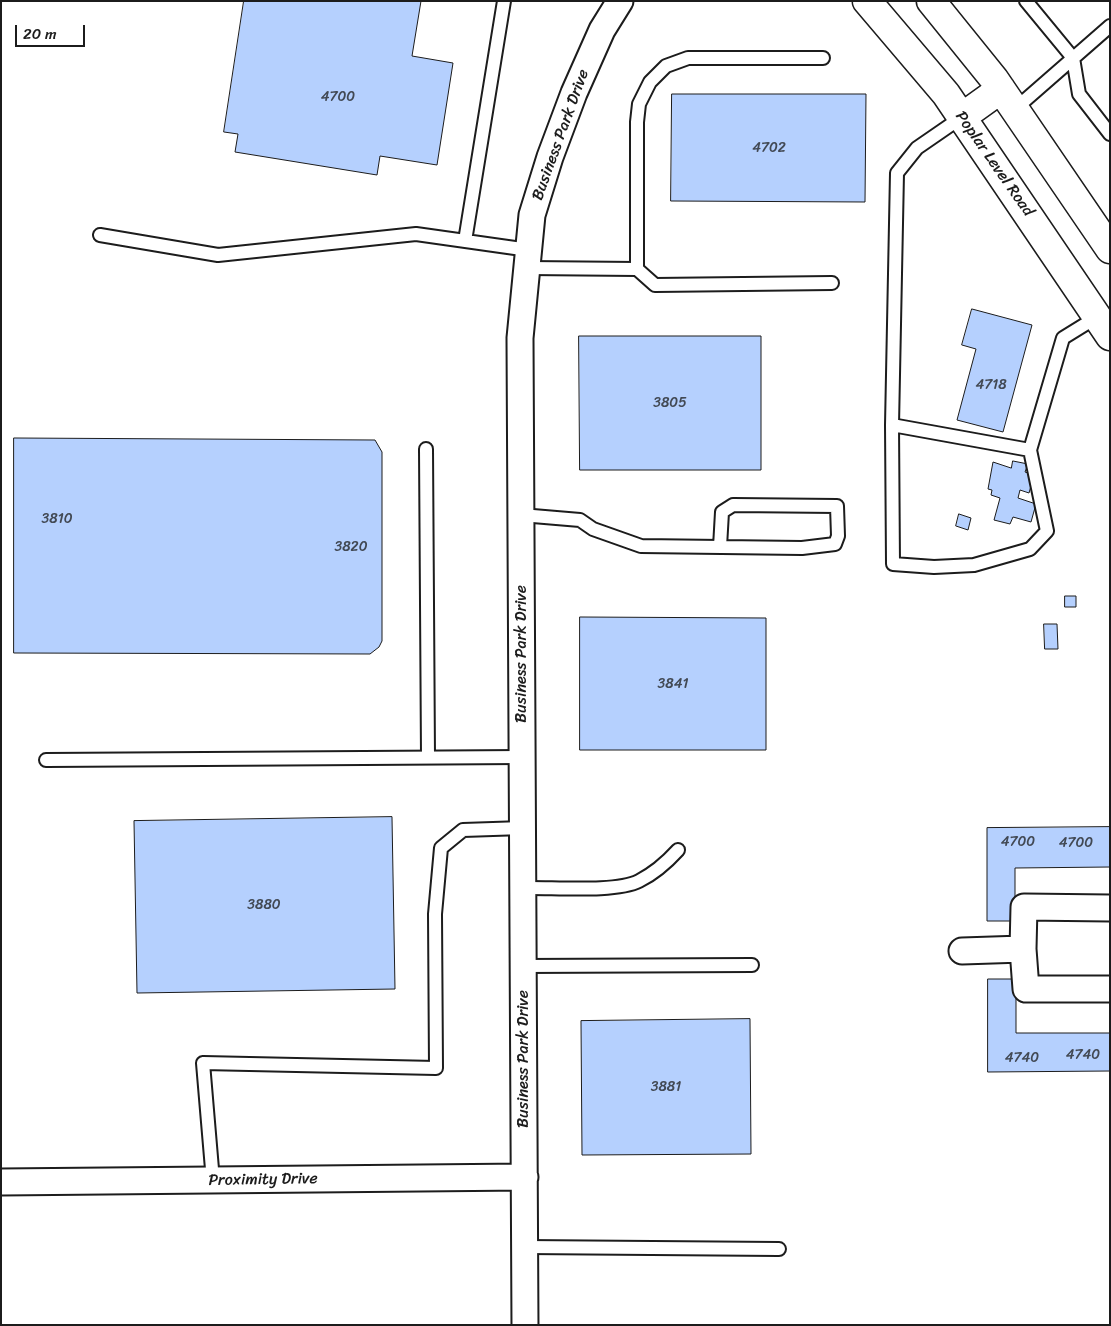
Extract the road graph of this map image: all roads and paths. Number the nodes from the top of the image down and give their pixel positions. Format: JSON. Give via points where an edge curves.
{"nodes":[{"id":1,"x":504,"y":1,"type":"edge"},
{"id":2,"x":620,"y":1,"type":"edge"},
{"id":3,"x":867,"y":1,"type":"edge"},
{"id":4,"x":931,"y":1,"type":"edge"},
{"id":5,"x":1026,"y":1,"type":"edge"},
{"id":6,"x":1110,"y":26,"type":"edge"},
{"id":7,"x":822,"y":58,"type":"dead end"},
{"id":8,"x":1073,"y":58,"type":"junction"},
{"id":9,"x":1008,"y":99,"type":"junction"},
{"id":10,"x":962,"y":117,"type":"junction"},
{"id":11,"x":1110,"y":134,"type":"edge"},
{"id":12,"x":100,"y":235,"type":"dead end"},
{"id":13,"x":465,"y":241,"type":"junction"},
{"id":14,"x":1110,"y":249,"type":"edge"},
{"id":15,"x":528,"y":259,"type":"junction"},
{"id":16,"x":637,"y":269,"type":"junction"},
{"id":17,"x":832,"y":283,"type":"dead end"},
{"id":18,"x":1104,"y":326,"type":"edge"},
{"id":19,"x":892,"y":424,"type":"junction"},
{"id":20,"x":426,"y":449,"type":"dead end"},
{"id":21,"x":1030,"y":450,"type":"junction"},
{"id":22,"x":521,"y":515,"type":"junction"},
{"id":23,"x":720,"y":547,"type":"junction"},
{"id":24,"x":428,"y":757,"type":"junction"},
{"id":25,"x":522,"y":757,"type":"junction"},
{"id":26,"x":46,"y":760,"type":"dead end"},
{"id":27,"x":523,"y":828,"type":"junction"},
{"id":28,"x":678,"y":850,"type":"dead end"},
{"id":29,"x":523,"y":888,"type":"junction"},
{"id":30,"x":1110,"y":908,"type":"edge"},
{"id":31,"x":1022,"y":949,"type":"junction"},
{"id":32,"x":962,"y":951,"type":"dead end"},
{"id":33,"x":752,"y":965,"type":"dead end"},
{"id":34,"x":524,"y":966,"type":"junction"},
{"id":35,"x":1110,"y":989,"type":"edge"},
{"id":36,"x":525,"y":1177,"type":"junction"},
{"id":37,"x":213,"y":1180,"type":"junction"},
{"id":38,"x":1,"y":1182,"type":"edge"},
{"id":39,"x":525,"y":1247,"type":"junction"},
{"id":40,"x":779,"y":1249,"type":"dead end"},
{"id":41,"x":525,"y":1325,"type":"edge"}],
"edges":[{"from":1,"to":13,"type":"lane"},
{"from":2,"to":15,"type":"street","name":"Business Park Drive","via":[[602,30],[550,157],[532,215]]},
{"from":3,"to":10,"type":"main road","name":"Poplar Level Road"},
{"from":4,"to":9,"type":"main road"},
{"from":5,"to":8,"type":"lane"},
{"from":6,"to":8,"type":"lane"},
{"from":7,"to":16,"type":"lane","via":[[688,58],[666,66],[650,82],[639,104],[637,122]]},
{"from":8,"to":9,"type":"lane"},
{"from":8,"to":11,"type":"lane","via":[[1079,94]]},
{"from":9,"to":10,"type":"main road"},
{"from":9,"to":14,"type":"main road"},
{"from":10,"to":18,"type":"main road","name":"Poplar Level Road"},
{"from":10,"to":19,"type":"lane","via":[[917,148],[897,173]]},
{"from":12,"to":13,"type":"lane","via":[[218,255],[416,234]]},
{"from":13,"to":15,"type":"lane"},
{"from":15,"to":16,"type":"lane"},
{"from":15,"to":22,"type":"street","name":"Business Park Drive","via":[[520,338]]},
{"from":16,"to":17,"type":"lane","via":[[655,285]]},
{"from":18,"to":21,"type":"lane","via":[[1063,338]]},
{"from":19,"to":21,"type":"lane"},
{"from":19,"to":21,"type":"lane","via":[[893,564],[974,565],[1030,549],[1047,531]]},
{"from":20,"to":24,"type":"lane"},
{"from":22,"to":23,"type":"lane","via":[[580,520],[592,529],[642,546]]},
{"from":22,"to":25,"type":"street","name":"Business Park Drive"},
{"from":23,"to":23,"type":"lane","via":[[802,548],[835,544],[838,536],[837,506],[733,505],[722,512]]},
{"from":24,"to":25,"type":"lane"},
{"from":24,"to":26,"type":"lane"},
{"from":25,"to":27,"type":"street","name":"Business Park Drive"},
{"from":27,"to":29,"type":"street","name":"Business Park Drive"},
{"from":27,"to":37,"type":"lane","via":[[463,830],[441,848],[435,914],[436,1068],[203,1063]]},
{"from":28,"to":29,"type":"lane","via":[[639,881],[621,886]]},
{"from":29,"to":34,"type":"street","name":"Business Park Drive"},
{"from":30,"to":31,"type":"street","via":[[1024,906]]},
{"from":31,"to":32,"type":"street"},
{"from":31,"to":35,"type":"street","via":[[1026,989]]},
{"from":33,"to":34,"type":"lane"},
{"from":34,"to":36,"type":"street","name":"Business Park Drive"},
{"from":36,"to":37,"type":"street","name":"Proximity Drive"},
{"from":36,"to":39,"type":"street","name":"Business Park Drive"},
{"from":37,"to":38,"type":"street","name":"Proximity Drive"},
{"from":39,"to":40,"type":"lane"},
{"from":39,"to":41,"type":"street","name":"Business Park Drive"}]}
